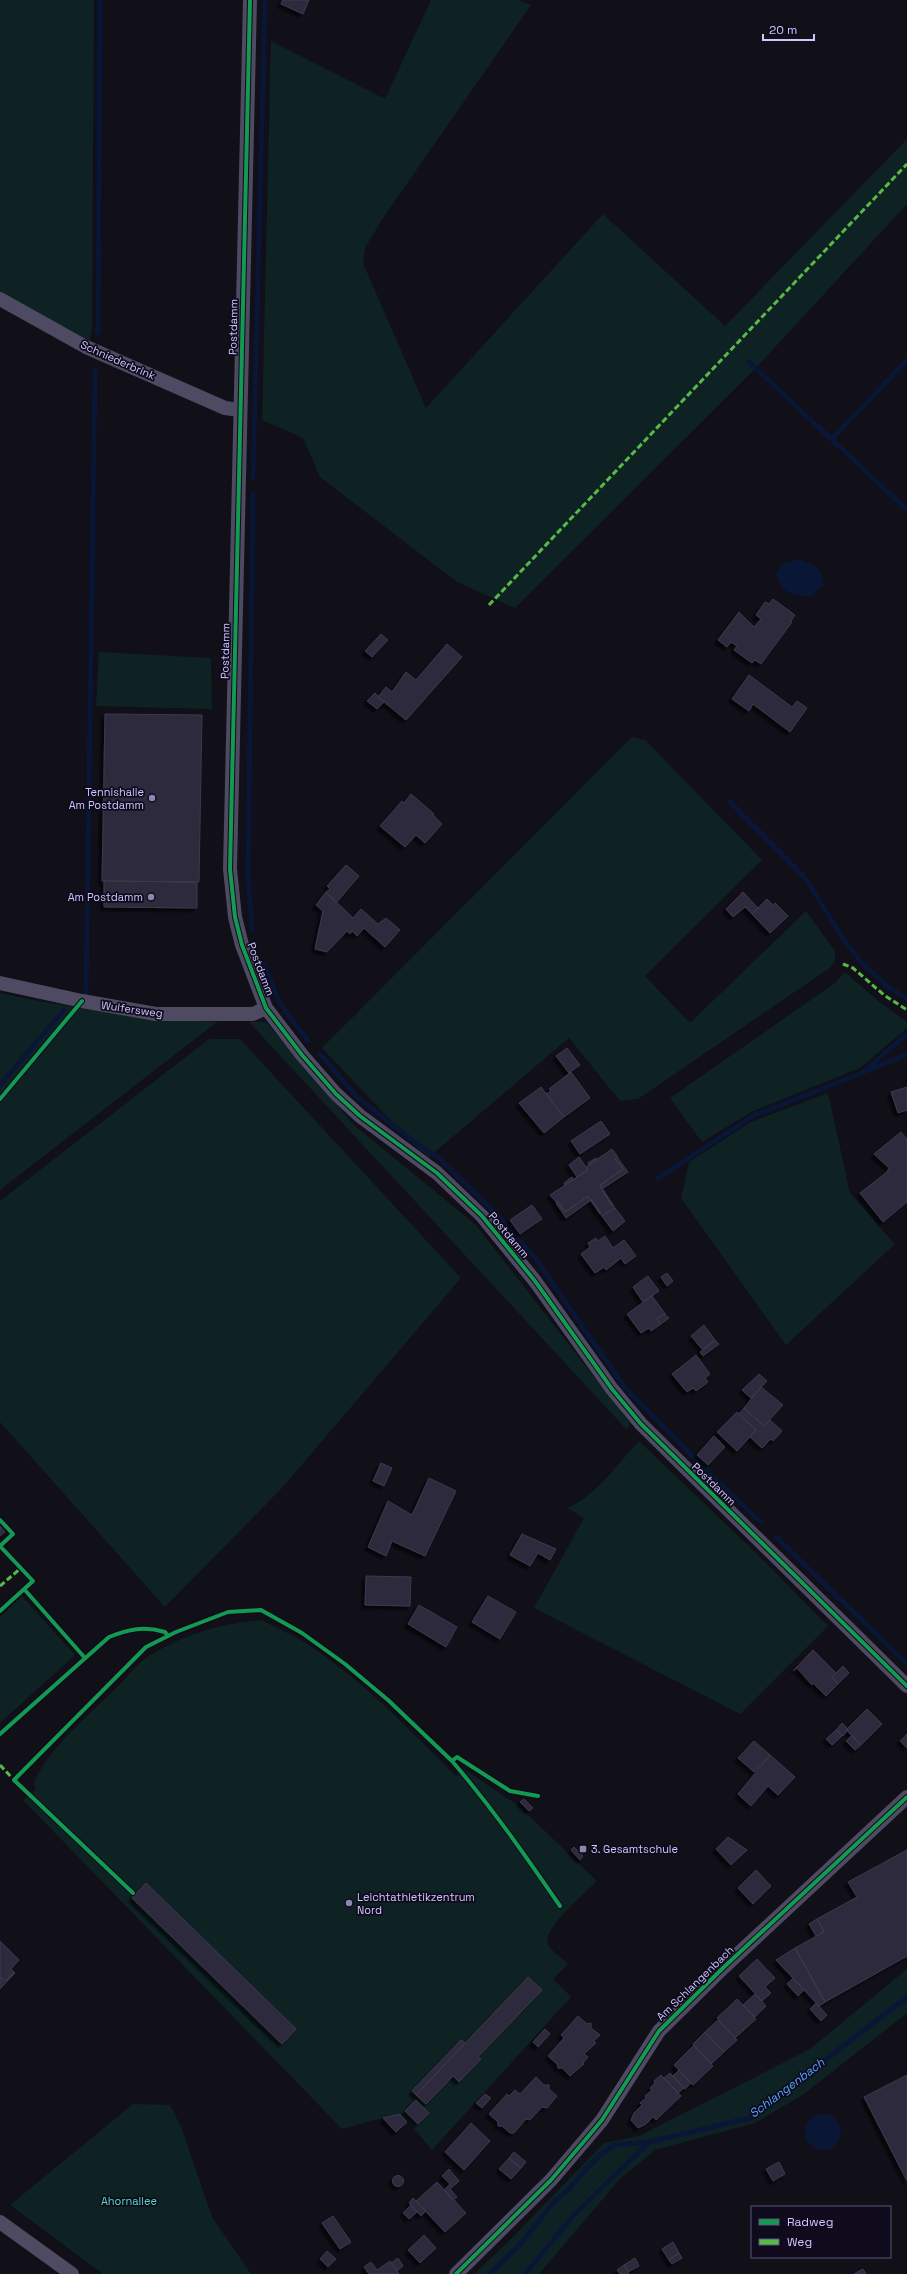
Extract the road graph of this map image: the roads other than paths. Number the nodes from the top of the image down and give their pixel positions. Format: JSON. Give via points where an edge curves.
{"nodes":[{"id":1,"x":250,"y":0,"type":"edge"},
{"id":2,"x":0,"y":299,"type":"edge"},
{"id":3,"x":240,"y":410,"type":"junction"},
{"id":4,"x":0,"y":983,"type":"edge"},
{"id":5,"x":266,"y":1008,"type":"junction"},
{"id":6,"x":907,"y":1686,"type":"edge"},
{"id":7,"x":907,"y":1797,"type":"edge"},
{"id":8,"x":0,"y":2222,"type":"edge"},
{"id":9,"x":72,"y":2274,"type":"edge"},
{"id":10,"x":456,"y":2274,"type":"edge"}],
"edges":[{"from":1,"to":3,"type":"street","name":"Postdamm"},
{"from":2,"to":3,"type":"street","name":"Schniederbrink","via":[[86,347],[225,408]]},
{"from":3,"to":5,"type":"street","name":"Postdamm","via":[[230,869],[235,917],[242,945]]},
{"from":4,"to":5,"type":"street","name":"Wulfersweg","via":[[156,1014],[253,1014]]},
{"from":5,"to":6,"type":"street","name":"Postdamm","via":[[336,1094],[360,1116],[437,1173],[482,1216],[535,1281],[612,1389],[641,1424]]},
{"from":7,"to":10,"type":"street","name":"Am Schlangenbach","via":[[658,2031],[602,2120],[551,2180]]},
{"from":8,"to":9,"type":"street"}]}
